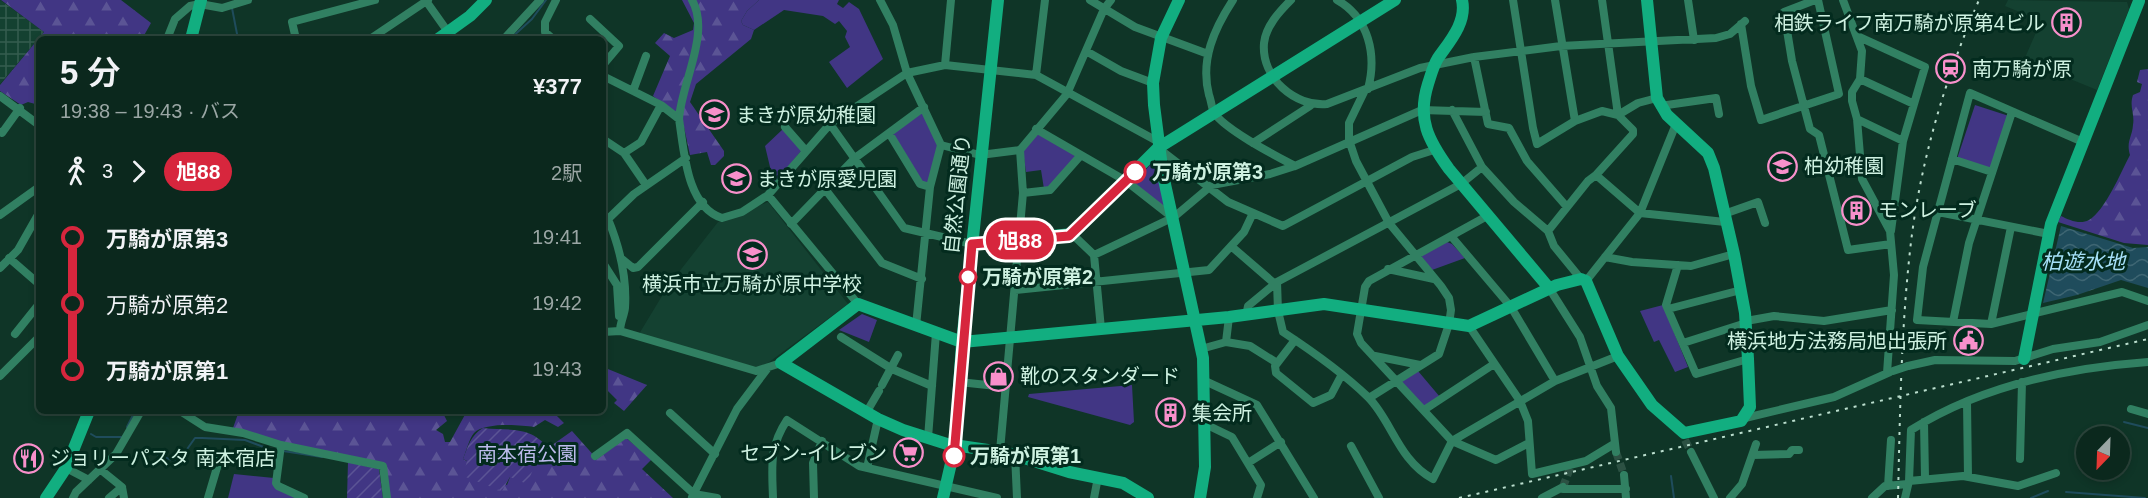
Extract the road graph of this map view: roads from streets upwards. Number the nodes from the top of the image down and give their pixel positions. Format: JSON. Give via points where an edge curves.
{"nodes":[{"id":1,"x":248,"y":0,"type":"edge"},
{"id":2,"x":375,"y":0,"type":"edge"},
{"id":3,"x":427,"y":0,"type":"edge"},
{"id":4,"x":486,"y":0,"type":"edge"},
{"id":5,"x":540,"y":0,"type":"edge"},
{"id":6,"x":556,"y":0,"type":"edge"},
{"id":7,"x":692,"y":0,"type":"edge"},
{"id":8,"x":880,"y":0,"type":"edge"},
{"id":9,"x":951,"y":0,"type":"edge"},
{"id":10,"x":998,"y":0,"type":"edge"},
{"id":11,"x":1045,"y":0,"type":"edge"},
{"id":12,"x":1090,"y":0,"type":"edge"},
{"id":13,"x":1111,"y":0,"type":"edge"},
{"id":14,"x":1179,"y":0,"type":"edge"},
{"id":15,"x":1233,"y":0,"type":"edge"},
{"id":16,"x":1291,"y":0,"type":"edge"},
{"id":17,"x":1337,"y":0,"type":"edge"},
{"id":18,"x":1395,"y":0,"type":"edge"},
{"id":19,"x":1462,"y":0,"type":"edge"},
{"id":20,"x":1513,"y":0,"type":"edge"},
{"id":21,"x":1555,"y":0,"type":"edge"},
{"id":22,"x":1602,"y":0,"type":"edge"},
{"id":23,"x":1647,"y":0,"type":"edge"},
{"id":24,"x":1688,"y":0,"type":"edge"},
{"id":25,"x":1817,"y":0,"type":"edge"},
{"id":26,"x":1843,"y":0,"type":"edge"},
{"id":27,"x":2141,"y":1,"type":"edge"},
{"id":28,"x":201,"y":2,"type":"edge"},
{"id":29,"x":1104,"y":9,"type":"junction"},
{"id":30,"x":590,"y":19,"type":"dead end"},
{"id":31,"x":1360,"y":22,"type":"junction"},
{"id":32,"x":168,"y":36,"type":"edge"},
{"id":33,"x":192,"y":36,"type":"edge"},
{"id":34,"x":295,"y":36,"type":"edge"},
{"id":35,"x":374,"y":36,"type":"edge"},
{"id":36,"x":446,"y":36,"type":"edge"},
{"id":37,"x":448,"y":36,"type":"edge"},
{"id":38,"x":507,"y":36,"type":"edge"},
{"id":39,"x":550,"y":36,"type":"edge"},
{"id":40,"x":1857,"y":36,"type":"junction"},
{"id":41,"x":1161,"y":38,"type":"junction"},
{"id":42,"x":1653,"y":40,"type":"junction"},
{"id":43,"x":1694,"y":40,"type":"junction"},
{"id":44,"x":1610,"y":43,"type":"junction"},
{"id":45,"x":1562,"y":46,"type":"junction"},
{"id":46,"x":1521,"y":50,"type":"junction"},
{"id":47,"x":1086,"y":51,"type":"junction"},
{"id":48,"x":1208,"y":54,"type":"junction"},
{"id":49,"x":646,"y":56,"type":"dead end"},
{"id":50,"x":1474,"y":57,"type":"junction"},
{"id":51,"x":606,"y":62,"type":"edge"},
{"id":52,"x":1435,"y":64,"type":"junction"},
{"id":53,"x":945,"y":65,"type":"junction"},
{"id":54,"x":990,"y":69,"type":"junction"},
{"id":55,"x":907,"y":73,"type":"junction"},
{"id":56,"x":1036,"y":75,"type":"junction"},
{"id":57,"x":1272,"y":77,"type":"junction"},
{"id":58,"x":606,"y":78,"type":"edge"},
{"id":59,"x":1860,"y":80,"type":"junction"},
{"id":60,"x":1153,"y":83,"type":"junction"},
{"id":61,"x":1367,"y":89,"type":"junction"},
{"id":62,"x":633,"y":91,"type":"junction"},
{"id":63,"x":1067,"y":94,"type":"junction"},
{"id":64,"x":0,"y":96,"type":"edge"},
{"id":65,"x":1658,"y":102,"type":"junction"},
{"id":66,"x":1914,"y":104,"type":"junction"},
{"id":67,"x":661,"y":105,"type":"junction"},
{"id":68,"x":1310,"y":106,"type":"junction"},
{"id":69,"x":924,"y":107,"type":"junction"},
{"id":70,"x":1804,"y":107,"type":"junction"},
{"id":71,"x":20,"y":108,"type":"junction"},
{"id":72,"x":1422,"y":110,"type":"junction"},
{"id":73,"x":1452,"y":110,"type":"junction"},
{"id":74,"x":1485,"y":112,"type":"junction"},
{"id":75,"x":2012,"y":112,"type":"junction"},
{"id":76,"x":1214,"y":113,"type":"junction"},
{"id":77,"x":1719,"y":114,"type":"dead end"},
{"id":78,"x":1618,"y":115,"type":"junction"},
{"id":79,"x":679,"y":119,"type":"junction"},
{"id":80,"x":1857,"y":119,"type":"junction"},
{"id":81,"x":36,"y":121,"type":"edge"},
{"id":82,"x":1575,"y":121,"type":"junction"},
{"id":83,"x":830,"y":124,"type":"junction"},
{"id":84,"x":1676,"y":124,"type":"junction"},
{"id":85,"x":785,"y":127,"type":"dead end"},
{"id":86,"x":1036,"y":129,"type":"junction"},
{"id":87,"x":0,"y":132,"type":"edge"},
{"id":88,"x":889,"y":133,"type":"junction"},
{"id":89,"x":1349,"y":140,"type":"junction"},
{"id":90,"x":606,"y":141,"type":"edge"},
{"id":91,"x":1903,"y":141,"type":"junction"},
{"id":92,"x":2083,"y":142,"type":"junction"},
{"id":93,"x":1253,"y":143,"type":"junction"},
{"id":94,"x":941,"y":145,"type":"junction"},
{"id":95,"x":1157,"y":145,"type":"junction"},
{"id":96,"x":1020,"y":150,"type":"junction"},
{"id":97,"x":1434,"y":150,"type":"junction"},
{"id":98,"x":806,"y":152,"type":"junction"},
{"id":99,"x":624,"y":153,"type":"junction"},
{"id":100,"x":980,"y":155,"type":"junction"},
{"id":101,"x":1082,"y":155,"type":"junction"},
{"id":102,"x":686,"y":158,"type":"junction"},
{"id":103,"x":855,"y":158,"type":"junction"},
{"id":104,"x":1952,"y":159,"type":"junction"},
{"id":105,"x":1295,"y":166,"type":"junction"},
{"id":106,"x":1482,"y":167,"type":"junction"},
{"id":107,"x":1992,"y":172,"type":"junction"},
{"id":108,"x":1596,"y":175,"type":"junction"},
{"id":109,"x":1366,"y":180,"type":"junction"},
{"id":110,"x":1126,"y":181,"type":"junction"},
{"id":111,"x":1461,"y":184,"type":"junction"},
{"id":112,"x":646,"y":185,"type":"junction"},
{"id":113,"x":930,"y":186,"type":"junction"},
{"id":114,"x":1207,"y":188,"type":"junction"},
{"id":115,"x":825,"y":189,"type":"junction"},
{"id":116,"x":36,"y":190,"type":"edge"},
{"id":117,"x":1023,"y":193,"type":"junction"},
{"id":118,"x":768,"y":195,"type":"junction"},
{"id":119,"x":703,"y":202,"type":"junction"},
{"id":120,"x":1568,"y":207,"type":"junction"},
{"id":121,"x":1938,"y":212,"type":"junction"},
{"id":122,"x":1253,"y":213,"type":"junction"},
{"id":123,"x":1640,"y":213,"type":"junction"},
{"id":124,"x":0,"y":215,"type":"edge"},
{"id":125,"x":1490,"y":215,"type":"junction"},
{"id":126,"x":606,"y":217,"type":"edge"},
{"id":127,"x":1173,"y":217,"type":"junction"},
{"id":128,"x":36,"y":218,"type":"edge"},
{"id":129,"x":1725,"y":218,"type":"junction"},
{"id":130,"x":1977,"y":220,"type":"junction"},
{"id":131,"x":1389,"y":223,"type":"junction"},
{"id":132,"x":1765,"y":223,"type":"dead end"},
{"id":133,"x":791,"y":224,"type":"junction"},
{"id":134,"x":2011,"y":226,"type":"junction"},
{"id":135,"x":1548,"y":231,"type":"junction"},
{"id":136,"x":1890,"y":231,"type":"junction"},
{"id":137,"x":925,"y":234,"type":"junction"},
{"id":138,"x":1072,"y":234,"type":"junction"},
{"id":139,"x":2049,"y":234,"type":"junction"},
{"id":140,"x":1451,"y":236,"type":"junction"},
{"id":141,"x":1018,"y":241,"type":"junction"},
{"id":142,"x":972,"y":244,"type":"junction"},
{"id":143,"x":1891,"y":244,"type":"junction"},
{"id":144,"x":1231,"y":246,"type":"junction"},
{"id":145,"x":1734,"y":254,"type":"junction"},
{"id":146,"x":1094,"y":255,"type":"junction"},
{"id":147,"x":1415,"y":255,"type":"junction"},
{"id":148,"x":1605,"y":257,"type":"junction"},
{"id":149,"x":9,"y":258,"type":"junction"},
{"id":150,"x":622,"y":260,"type":"junction"},
{"id":151,"x":1678,"y":265,"type":"junction"},
{"id":152,"x":0,"y":268,"type":"edge"},
{"id":153,"x":606,"y":268,"type":"edge"},
{"id":154,"x":1387,"y":269,"type":"junction"},
{"id":155,"x":1184,"y":271,"type":"junction"},
{"id":156,"x":922,"y":279,"type":"junction"},
{"id":157,"x":1435,"y":279,"type":"junction"},
{"id":158,"x":1096,"y":280,"type":"junction"},
{"id":159,"x":1584,"y":280,"type":"junction"},
{"id":160,"x":36,"y":281,"type":"edge"},
{"id":161,"x":1276,"y":283,"type":"junction"},
{"id":162,"x":1549,"y":288,"type":"junction"},
{"id":163,"x":1015,"y":290,"type":"junction"},
{"id":164,"x":1741,"y":290,"type":"junction"},
{"id":165,"x":2148,"y":301,"type":"edge"},
{"id":166,"x":858,"y":303,"type":"junction"},
{"id":167,"x":1511,"y":307,"type":"junction"},
{"id":168,"x":36,"y":308,"type":"edge"},
{"id":169,"x":1668,"y":309,"type":"junction"},
{"id":170,"x":1278,"y":310,"type":"junction"},
{"id":171,"x":1360,"y":310,"type":"junction"},
{"id":172,"x":1892,"y":310,"type":"junction"},
{"id":173,"x":2032,"y":314,"type":"junction"},
{"id":174,"x":1246,"y":316,"type":"junction"},
{"id":175,"x":1229,"y":317,"type":"junction"},
{"id":176,"x":1193,"y":320,"type":"junction"},
{"id":177,"x":1746,"y":322,"type":"junction"},
{"id":178,"x":1953,"y":322,"type":"junction"},
{"id":179,"x":1449,"y":324,"type":"junction"},
{"id":180,"x":1990,"y":324,"type":"junction"},
{"id":181,"x":2148,"y":325,"type":"edge"},
{"id":182,"x":916,"y":326,"type":"junction"},
{"id":183,"x":1469,"y":326,"type":"junction"},
{"id":184,"x":620,"y":327,"type":"junction"},
{"id":185,"x":1101,"y":329,"type":"junction"},
{"id":186,"x":606,"y":331,"type":"edge"},
{"id":187,"x":15,"y":333,"type":"dead end"},
{"id":188,"x":936,"y":333,"type":"junction"},
{"id":189,"x":841,"y":337,"type":"dead end"},
{"id":190,"x":1011,"y":338,"type":"junction"},
{"id":191,"x":36,"y":340,"type":"edge"},
{"id":192,"x":1295,"y":340,"type":"junction"},
{"id":193,"x":962,"y":342,"type":"junction"},
{"id":194,"x":1226,"y":342,"type":"junction"},
{"id":195,"x":1683,"y":343,"type":"junction"},
{"id":196,"x":1201,"y":349,"type":"junction"},
{"id":197,"x":898,"y":355,"type":"dead end"},
{"id":198,"x":1375,"y":356,"type":"junction"},
{"id":199,"x":1618,"y":356,"type":"junction"},
{"id":200,"x":1748,"y":359,"type":"junction"},
{"id":201,"x":2024,"y":359,"type":"junction"},
{"id":202,"x":2148,"y":362,"type":"edge"},
{"id":203,"x":781,"y":363,"type":"junction"},
{"id":204,"x":1277,"y":363,"type":"junction"},
{"id":205,"x":1494,"y":364,"type":"junction"},
{"id":206,"x":1420,"y":365,"type":"junction"},
{"id":207,"x":1589,"y":367,"type":"junction"},
{"id":208,"x":768,"y":369,"type":"junction"},
{"id":209,"x":891,"y":369,"type":"junction"},
{"id":210,"x":1890,"y":372,"type":"junction"},
{"id":211,"x":0,"y":376,"type":"edge"},
{"id":212,"x":1341,"y":376,"type":"junction"},
{"id":213,"x":1395,"y":380,"type":"junction"},
{"id":214,"x":1205,"y":381,"type":"junction"},
{"id":215,"x":1555,"y":381,"type":"junction"},
{"id":216,"x":959,"y":382,"type":"junction"},
{"id":217,"x":2022,"y":382,"type":"junction"},
{"id":218,"x":932,"y":386,"type":"junction"},
{"id":219,"x":1006,"y":387,"type":"junction"},
{"id":220,"x":1369,"y":398,"type":"junction"},
{"id":221,"x":1520,"y":401,"type":"junction"},
{"id":222,"x":1967,"y":402,"type":"junction"},
{"id":223,"x":868,"y":408,"type":"dead end"},
{"id":224,"x":2131,"y":409,"type":"dead end"},
{"id":225,"x":1424,"y":410,"type":"junction"},
{"id":226,"x":670,"y":413,"type":"dead end"},
{"id":227,"x":88,"y":414,"type":"edge"},
{"id":228,"x":139,"y":414,"type":"edge"},
{"id":229,"x":185,"y":414,"type":"edge"},
{"id":230,"x":2148,"y":414,"type":"edge"},
{"id":231,"x":1745,"y":418,"type":"junction"},
{"id":232,"x":878,"y":419,"type":"junction"},
{"id":233,"x":1924,"y":422,"type":"junction"},
{"id":234,"x":1205,"y":424,"type":"junction"},
{"id":235,"x":928,"y":438,"type":"junction"},
{"id":236,"x":1891,"y":440,"type":"dead end"},
{"id":237,"x":822,"y":441,"type":"junction"},
{"id":238,"x":1452,"y":441,"type":"junction"},
{"id":239,"x":1281,"y":442,"type":"junction"},
{"id":240,"x":1529,"y":443,"type":"junction"},
{"id":241,"x":1756,"y":444,"type":"dead end"},
{"id":242,"x":281,"y":445,"type":"junction"},
{"id":243,"x":955,"y":446,"type":"junction"},
{"id":244,"x":1351,"y":446,"type":"dead end"},
{"id":245,"x":1799,"y":450,"type":"dead end"},
{"id":246,"x":1000,"y":451,"type":"junction"},
{"id":247,"x":1691,"y":452,"type":"tunnel mouth"},
{"id":248,"x":715,"y":454,"type":"junction"},
{"id":249,"x":1015,"y":454,"type":"junction"},
{"id":250,"x":1753,"y":455,"type":"junction"},
{"id":251,"x":595,"y":456,"type":"dead end"},
{"id":252,"x":2020,"y":459,"type":"dead end"},
{"id":253,"x":1248,"y":463,"type":"junction"},
{"id":254,"x":278,"y":466,"type":"junction"},
{"id":255,"x":66,"y":468,"type":"junction"},
{"id":256,"x":867,"y":468,"type":"junction"},
{"id":257,"x":101,"y":470,"type":"junction"},
{"id":258,"x":2056,"y":473,"type":"dead end"},
{"id":259,"x":1624,"y":475,"type":"tunnel mouth"},
{"id":260,"x":1098,"y":477,"type":"junction"},
{"id":261,"x":1968,"y":477,"type":"junction"},
{"id":262,"x":1925,"y":478,"type":"junction"},
{"id":263,"x":89,"y":480,"type":"junction"},
{"id":264,"x":1909,"y":483,"type":"junction"},
{"id":265,"x":1888,"y":486,"type":"junction"},
{"id":266,"x":122,"y":487,"type":"junction"},
{"id":267,"x":944,"y":493,"type":"edge"},
{"id":268,"x":1626,"y":493,"type":"edge"},
{"id":269,"x":693,"y":496,"type":"edge"},
{"id":270,"x":977,"y":496,"type":"edge"},
{"id":271,"x":46,"y":498,"type":"edge"},
{"id":272,"x":73,"y":498,"type":"edge"},
{"id":273,"x":109,"y":498,"type":"edge"},
{"id":274,"x":124,"y":498,"type":"edge"},
{"id":275,"x":208,"y":498,"type":"edge"},
{"id":276,"x":304,"y":498,"type":"edge"},
{"id":277,"x":387,"y":498,"type":"edge"},
{"id":278,"x":717,"y":498,"type":"edge"},
{"id":279,"x":773,"y":498,"type":"edge"},
{"id":280,"x":814,"y":498,"type":"edge"},
{"id":281,"x":997,"y":498,"type":"edge"},
{"id":282,"x":1017,"y":498,"type":"edge"},
{"id":283,"x":1094,"y":498,"type":"edge"},
{"id":284,"x":1148,"y":498,"type":"edge"},
{"id":285,"x":1200,"y":498,"type":"edge"},
{"id":286,"x":1257,"y":498,"type":"edge"},
{"id":287,"x":1314,"y":498,"type":"edge"},
{"id":288,"x":1379,"y":498,"type":"edge"},
{"id":289,"x":1542,"y":498,"type":"edge"},
{"id":290,"x":1714,"y":498,"type":"edge"},
{"id":291,"x":1730,"y":498,"type":"edge"},
{"id":292,"x":1872,"y":498,"type":"edge"},
{"id":293,"x":1905,"y":498,"type":"edge"}],
"edges":[{"from":1,"to":28,"type":"street","via":[[222,8]]},
{"from":2,"to":34,"type":"street","via":[[292,22]]},
{"from":3,"to":35,"type":"street"},
{"from":3,"to":36,"type":"street"},
{"from":4,"to":37,"type":"street"},
{"from":5,"to":38,"type":"street"},
{"from":6,"to":39,"type":"street","via":[[545,22],[545,32]]},
{"from":7,"to":79,"type":"street","via":[[698,24]]},
{"from":8,"to":55,"type":"street","via":[[893,25]]},
{"from":9,"to":53,"type":"street"},
{"from":10,"to":54,"type":"street","name":"自然公園通り"},
{"from":11,"to":56,"type":"street"},
{"from":12,"to":29,"type":"street"},
{"from":13,"to":29,"type":"street"},
{"from":14,"to":41,"type":"street"},
{"from":15,"to":48,"type":"street","via":[[1212,36]]},
{"from":16,"to":57,"type":"street","via":[[1271,23],[1264,42],[1264,58]]},
{"from":17,"to":31,"type":"street"},
{"from":18,"to":31,"type":"street"},
{"from":19,"to":52,"type":"street","via":[[1463,14]]},
{"from":20,"to":46,"type":"street"},
{"from":21,"to":45,"type":"street"},
{"from":22,"to":44,"type":"street"},
{"from":23,"to":42,"type":"street"},
{"from":24,"to":43,"type":"street"},
{"from":25,"to":70,"type":"street","via":[[1839,94]]},
{"from":25,"to":70,"type":"street","via":[[1782,11]]},
{"from":26,"to":40,"type":"street"},
{"from":27,"to":92,"type":"street"},
{"from":28,"to":32,"type":"street","via":[[178,15]]},
{"from":28,"to":33,"type":"street"},
{"from":29,"to":41,"type":"street"},
{"from":29,"to":47,"type":"street"},
{"from":30,"to":51,"type":"street","via":[[619,46]]},
{"from":31,"to":57,"type":"street"},
{"from":31,"to":61,"type":"street","via":[[1373,55]]},
{"from":40,"to":59,"type":"street","via":[[1862,51]]},
{"from":40,"to":66,"type":"street","via":[[1925,67]]},
{"from":41,"to":48,"type":"street"},
{"from":41,"to":60,"type":"street"},
{"from":42,"to":43,"type":"street"},
{"from":42,"to":44,"type":"street"},
{"from":42,"to":65,"type":"street"},
{"from":43,"to":70,"type":"street","via":[[1730,34],[1743,22],[1751,86],[1761,120]]},
{"from":44,"to":45,"type":"street"},
{"from":44,"to":78,"type":"street"},
{"from":45,"to":46,"type":"street"},
{"from":45,"to":82,"type":"street"},
{"from":46,"to":50,"type":"street"},
{"from":46,"to":82,"type":"street","via":[[1538,144]]},
{"from":47,"to":60,"type":"street"},
{"from":47,"to":63,"type":"street"},
{"from":48,"to":76,"type":"street","via":[[1206,83]]},
{"from":49,"to":62,"type":"street"},
{"from":50,"to":52,"type":"street"},
{"from":50,"to":74,"type":"street"},
{"from":52,"to":61,"type":"street"},
{"from":52,"to":72,"type":"street"},
{"from":53,"to":54,"type":"street"},
{"from":53,"to":55,"type":"street"},
{"from":54,"to":56,"type":"street"},
{"from":54,"to":100,"type":"street","name":"自然公園通り"},
{"from":55,"to":69,"type":"street"},
{"from":55,"to":83,"type":"street"},
{"from":56,"to":63,"type":"street"},
{"from":57,"to":68,"type":"street","via":[[1286,92]]},
{"from":57,"to":76,"type":"street"},
{"from":58,"to":62,"type":"street"},
{"from":59,"to":66,"type":"street"},
{"from":59,"to":80,"type":"street","via":[[1852,92]]},
{"from":60,"to":95,"type":"street"},
{"from":61,"to":68,"type":"street"},
{"from":61,"to":89,"type":"street","via":[[1349,123]]},
{"from":62,"to":67,"type":"street"},
{"from":63,"to":86,"type":"street"},
{"from":63,"to":95,"type":"street"},
{"from":64,"to":71,"type":"street"},
{"from":65,"to":77,"type":"street","via":[[1716,98]]},
{"from":65,"to":78,"type":"street","via":[[1638,103]]},
{"from":65,"to":84,"type":"street"},
{"from":66,"to":91,"type":"street"},
{"from":67,"to":79,"type":"street"},
{"from":67,"to":99,"type":"street","via":[[641,142]]},
{"from":68,"to":93,"type":"street"},
{"from":69,"to":88,"type":"street"},
{"from":69,"to":94,"type":"street"},
{"from":70,"to":143,"type":"street","via":[[1809,129],[1819,135],[1848,250]]},
{"from":71,"to":81,"type":"street"},
{"from":71,"to":87,"type":"street"},
{"from":72,"to":73,"type":"street"},
{"from":72,"to":89,"type":"street"},
{"from":72,"to":97,"type":"street"},
{"from":73,"to":74,"type":"street"},
{"from":73,"to":106,"type":"street"},
{"from":74,"to":120,"type":"street","via":[[1488,124],[1509,128],[1527,161]]},
{"from":75,"to":92,"type":"street"},
{"from":75,"to":104,"type":"street","via":[[1970,93]]},
{"from":75,"to":107,"type":"street"},
{"from":76,"to":93,"type":"street"},
{"from":76,"to":95,"type":"street"},
{"from":78,"to":82,"type":"street","via":[[1602,111]]},
{"from":78,"to":108,"type":"street","via":[[1634,130],[1633,134]]},
{"from":79,"to":102,"type":"street"},
{"from":80,"to":91,"type":"street"},
{"from":80,"to":136,"type":"street","via":[[1862,180]]},
{"from":83,"to":98,"type":"street"},
{"from":83,"to":103,"type":"street"},
{"from":84,"to":123,"type":"street"},
{"from":84,"to":129,"type":"street","via":[[1708,153]]},
{"from":85,"to":98,"type":"street"},
{"from":86,"to":96,"type":"street"},
{"from":86,"to":101,"type":"street"},
{"from":88,"to":103,"type":"street"},
{"from":88,"to":113,"type":"street","via":[[920,183]]},
{"from":89,"to":105,"type":"street"},
{"from":89,"to":109,"type":"street"},
{"from":90,"to":99,"type":"street"},
{"from":91,"to":136,"type":"street"},
{"from":92,"to":139,"type":"street"},
{"from":93,"to":105,"type":"street"},
{"from":94,"to":100,"type":"street"},
{"from":94,"to":113,"type":"street"},
{"from":95,"to":110,"type":"street"},
{"from":95,"to":114,"type":"street"},
{"from":95,"to":127,"type":"street"},
{"from":96,"to":100,"type":"street"},
{"from":96,"to":117,"type":"street"},
{"from":97,"to":109,"type":"street"},
{"from":97,"to":111,"type":"street"},
{"from":98,"to":118,"type":"street"},
{"from":99,"to":112,"type":"street"},
{"from":100,"to":142,"type":"street","name":"自然公園通り"},
{"from":101,"to":110,"type":"street"},
{"from":101,"to":117,"type":"street","via":[[1050,190]]},
{"from":102,"to":112,"type":"street"},
{"from":102,"to":119,"type":"street","via":[[689,183]]},
{"from":103,"to":115,"type":"street"},
{"from":103,"to":137,"type":"street","via":[[904,228]]},
{"from":104,"to":107,"type":"street"},
{"from":104,"to":121,"type":"street"},
{"from":105,"to":114,"type":"street"},
{"from":106,"to":111,"type":"street"},
{"from":106,"to":135,"type":"street"},
{"from":107,"to":130,"type":"street"},
{"from":108,"to":120,"type":"street"},
{"from":108,"to":123,"type":"street"},
{"from":109,"to":122,"type":"street","via":[[1283,226]]},
{"from":109,"to":131,"type":"street"},
{"from":110,"to":127,"type":"street"},
{"from":110,"to":138,"type":"street"},
{"from":111,"to":125,"type":"street"},
{"from":111,"to":131,"type":"street"},
{"from":112,"to":126,"type":"street"},
{"from":113,"to":137,"type":"street"},
{"from":114,"to":122,"type":"street"},
{"from":114,"to":127,"type":"street"},
{"from":115,"to":133,"type":"street"},
{"from":115,"to":156,"type":"street","via":[[882,263]]},
{"from":116,"to":124,"type":"street"},
{"from":117,"to":141,"type":"street"},
{"from":118,"to":119,"type":"street","via":[[742,212],[722,218]]},
{"from":118,"to":133,"type":"street"},
{"from":119,"to":150,"type":"street","via":[[638,267]]},
{"from":120,"to":135,"type":"street"},
{"from":121,"to":130,"type":"street"},
{"from":121,"to":178,"type":"street","via":[[1923,267],[1917,320]]},
{"from":122,"to":144,"type":"street","via":[[1244,232]]},
{"from":123,"to":129,"type":"street"},
{"from":123,"to":148,"type":"street"},
{"from":125,"to":140,"type":"street"},
{"from":125,"to":162,"type":"street"},
{"from":126,"to":150,"type":"street"},
{"from":127,"to":146,"type":"street"},
{"from":127,"to":155,"type":"street"},
{"from":128,"to":149,"type":"street"},
{"from":129,"to":132,"type":"street","via":[[1758,202]]},
{"from":129,"to":145,"type":"street"},
{"from":130,"to":134,"type":"street"},
{"from":130,"to":178,"type":"street"},
{"from":131,"to":147,"type":"street"},
{"from":131,"to":161,"type":"street"},
{"from":133,"to":166,"type":"street"},
{"from":134,"to":139,"type":"street"},
{"from":134,"to":180,"type":"street"},
{"from":135,"to":159,"type":"street","via":[[1554,246]]},
{"from":136,"to":143,"type":"street"},
{"from":137,"to":142,"type":"street"},
{"from":137,"to":156,"type":"street"},
{"from":138,"to":141,"type":"street"},
{"from":138,"to":146,"type":"street"},
{"from":139,"to":173,"type":"street"},
{"from":140,"to":147,"type":"street"},
{"from":140,"to":167,"type":"street"},
{"from":141,"to":142,"type":"street"},
{"from":141,"to":163,"type":"street"},
{"from":142,"to":193,"type":"street","name":"自然公園通り"},
{"from":143,"to":172,"type":"street"},
{"from":144,"to":155,"type":"street","via":[[1209,270]]},
{"from":144,"to":161,"type":"street"},
{"from":145,"to":151,"type":"street","via":[[1691,266]]},
{"from":145,"to":164,"type":"street"},
{"from":146,"to":158,"type":"street"},
{"from":147,"to":154,"type":"street"},
{"from":147,"to":157,"type":"street"},
{"from":148,"to":151,"type":"street"},
{"from":148,"to":159,"type":"street"},
{"from":149,"to":152,"type":"street"},
{"from":149,"to":160,"type":"street"},
{"from":150,"to":184,"type":"street","via":[[625,311]]},
{"from":151,"to":169,"type":"street"},
{"from":153,"to":184,"type":"street","via":[[617,285]]},
{"from":154,"to":157,"type":"street"},
{"from":154,"to":171,"type":"street","via":[[1369,281]]},
{"from":155,"to":158,"type":"street"},
{"from":155,"to":176,"type":"street"},
{"from":156,"to":182,"type":"street"},
{"from":157,"to":179,"type":"street","via":[[1449,298]]},
{"from":158,"to":163,"type":"street"},
{"from":158,"to":185,"type":"street"},
{"from":159,"to":162,"type":"street"},
{"from":159,"to":199,"type":"street"},
{"from":161,"to":170,"type":"street"},
{"from":161,"to":174,"type":"street","via":[[1248,306]]},
{"from":162,"to":167,"type":"street"},
{"from":162,"to":207,"type":"street","via":[[1580,337]]},
{"from":163,"to":190,"type":"street"},
{"from":164,"to":169,"type":"street"},
{"from":164,"to":177,"type":"street"},
{"from":165,"to":173,"type":"street","via":[[2122,292]]},
{"from":166,"to":182,"type":"street"},
{"from":166,"to":203,"type":"street"},
{"from":167,"to":183,"type":"street"},
{"from":167,"to":215,"type":"street"},
{"from":168,"to":187,"type":"street"},
{"from":169,"to":195,"type":"street"},
{"from":170,"to":171,"type":"street","via":[[1324,304]]},
{"from":170,"to":174,"type":"street"},
{"from":170,"to":192,"type":"street","via":[[1283,332]]},
{"from":171,"to":179,"type":"street"},
{"from":171,"to":198,"type":"street","via":[[1357,334]]},
{"from":172,"to":177,"type":"street","via":[[1824,321],[1774,316]]},
{"from":172,"to":210,"type":"street"},
{"from":173,"to":180,"type":"street"},
{"from":173,"to":201,"type":"street"},
{"from":174,"to":175,"type":"street"},
{"from":175,"to":176,"type":"street"},
{"from":175,"to":194,"type":"street"},
{"from":176,"to":185,"type":"street"},
{"from":176,"to":196,"type":"street"},
{"from":177,"to":195,"type":"street"},
{"from":177,"to":200,"type":"street"},
{"from":178,"to":180,"type":"street"},
{"from":179,"to":183,"type":"street"},
{"from":179,"to":206,"type":"street","via":[[1439,354]]},
{"from":181,"to":201,"type":"street","via":[[2100,342],[2053,349]]},
{"from":182,"to":188,"type":"street"},
{"from":183,"to":205,"type":"street"},
{"from":184,"to":186,"type":"street"},
{"from":184,"to":208,"type":"street","via":[[756,371]]},
{"from":185,"to":190,"type":"street"},
{"from":188,"to":193,"type":"street"},
{"from":188,"to":218,"type":"street"},
{"from":189,"to":209,"type":"street"},
{"from":190,"to":193,"type":"street"},
{"from":190,"to":219,"type":"street"},
{"from":191,"to":211,"type":"street"},
{"from":192,"to":204,"type":"street"},
{"from":192,"to":212,"type":"street"},
{"from":193,"to":216,"type":"street","name":"自然公園通り"},
{"from":194,"to":196,"type":"street"},
{"from":194,"to":204,"type":"street","via":[[1250,346]]},
{"from":195,"to":200,"type":"street","via":[[1696,374]]},
{"from":196,"to":214,"type":"street"},
{"from":197,"to":209,"type":"street"},
{"from":198,"to":206,"type":"street"},
{"from":198,"to":213,"type":"street"},
{"from":199,"to":207,"type":"street"},
{"from":199,"to":231,"type":"street","via":[[1652,405],[1684,437]]},
{"from":200,"to":231,"type":"street","via":[[1750,407]]},
{"from":201,"to":210,"type":"street","bridge":true,"via":[[1935,360]]},
{"from":202,"to":217,"type":"street"},
{"from":203,"to":208,"type":"street"},
{"from":203,"to":232,"type":"street"},
{"from":204,"to":212,"type":"street","via":[[1276,373],[1313,403],[1331,395]]},
{"from":205,"to":221,"type":"street"},
{"from":205,"to":225,"type":"street"},
{"from":206,"to":213,"type":"street"},
{"from":207,"to":215,"type":"street"},
{"from":207,"to":240,"type":"street","via":[[1611,408],[1615,448],[1571,467],[1532,474]]},
{"from":208,"to":248,"type":"street","via":[[736,409]]},
{"from":209,"to":218,"type":"street"},
{"from":209,"to":223,"type":"street"},
{"from":210,"to":231,"type":"street","via":[[1834,397]]},
{"from":212,"to":220,"type":"street"},
{"from":213,"to":220,"type":"street"},
{"from":213,"to":225,"type":"street"},
{"from":214,"to":234,"type":"street"},
{"from":214,"to":239,"type":"street","via":[[1257,405]]},
{"from":215,"to":221,"type":"street"},
{"from":216,"to":219,"type":"street"},
{"from":216,"to":243,"type":"street","name":"自然公園通り"},
{"from":217,"to":222,"type":"street"},
{"from":217,"to":252,"type":"street"},
{"from":218,"to":235,"type":"street"},
{"from":219,"to":246,"type":"street"},
{"from":220,"to":238,"type":"street","via":[[1420,472],[1433,478]]},
{"from":221,"to":238,"type":"street"},
{"from":221,"to":240,"type":"street","via":[[1528,421]]},
{"from":222,"to":233,"type":"street"},
{"from":222,"to":261,"type":"street"},
{"from":224,"to":230,"type":"street"},
{"from":225,"to":238,"type":"street"},
{"from":226,"to":248,"type":"street"},
{"from":227,"to":255,"type":"street"},
{"from":228,"to":257,"type":"street","via":[[122,446]]},
{"from":229,"to":242,"type":"street","via":[[206,427],[235,430]]},
{"from":232,"to":235,"type":"street"},
{"from":232,"to":256,"type":"street"},
{"from":233,"to":262,"type":"street"},
{"from":233,"to":264,"type":"street","via":[[1911,430]]},
{"from":234,"to":253,"type":"street","via":[[1232,437]]},
{"from":234,"to":285,"type":"street"},
{"from":235,"to":243,"type":"street"},
{"from":236,"to":265,"type":"street"},
{"from":237,"to":256,"type":"street"},
{"from":237,"to":279,"type":"street","via":[[787,420],[776,436],[771,458]]},
{"from":237,"to":280,"type":"street","via":[[813,463]]},
{"from":238,"to":240,"type":"street","via":[[1496,460]]},
{"from":239,"to":253,"type":"street"},
{"from":239,"to":287,"type":"street"},
{"from":241,"to":250,"type":"street"},
{"from":242,"to":254,"type":"street"},
{"from":242,"to":277,"type":"street","via":[[383,466]]},
{"from":243,"to":246,"type":"street"},
{"from":243,"to":267,"type":"street","name":"自然公園通り"},
{"from":244,"to":288,"type":"street"},
{"from":245,"to":250,"type":"street"},
{"from":246,"to":249,"type":"street"},
{"from":247,"to":290,"type":"street"},
{"from":248,"to":269,"type":"street"},
{"from":249,"to":260,"type":"street"},
{"from":249,"to":282,"type":"street"},
{"from":250,"to":291,"type":"street","via":[[1742,484]]},
{"from":251,"to":269,"type":"street","via":[[627,433]]},
{"from":253,"to":286,"type":"street","via":[[1261,485]]},
{"from":254,"to":275,"type":"street","via":[[221,454]]},
{"from":254,"to":276,"type":"street","via":[[278,486]]},
{"from":255,"to":263,"type":"street"},
{"from":255,"to":271,"type":"street"},
{"from":256,"to":267,"type":"street"},
{"from":257,"to":263,"type":"street"},
{"from":257,"to":266,"type":"street"},
{"from":258,"to":261,"type":"street","via":[[2018,486]]},
{"from":259,"to":268,"type":"street"},
{"from":260,"to":283,"type":"street"},
{"from":260,"to":284,"type":"street","via":[[1123,483]]},
{"from":261,"to":262,"type":"street"},
{"from":262,"to":264,"type":"street"},
{"from":263,"to":272,"type":"street"},
{"from":264,"to":265,"type":"street"},
{"from":264,"to":293,"type":"street"},
{"from":265,"to":292,"type":"street"},
{"from":266,"to":273,"type":"street"},
{"from":266,"to":274,"type":"street"},
{"from":267,"to":270,"type":"street"},
{"from":268,"to":289,"type":"street","via":[[1563,488]]},
{"from":269,"to":278,"type":"street"},
{"from":270,"to":281,"type":"street"}]}
